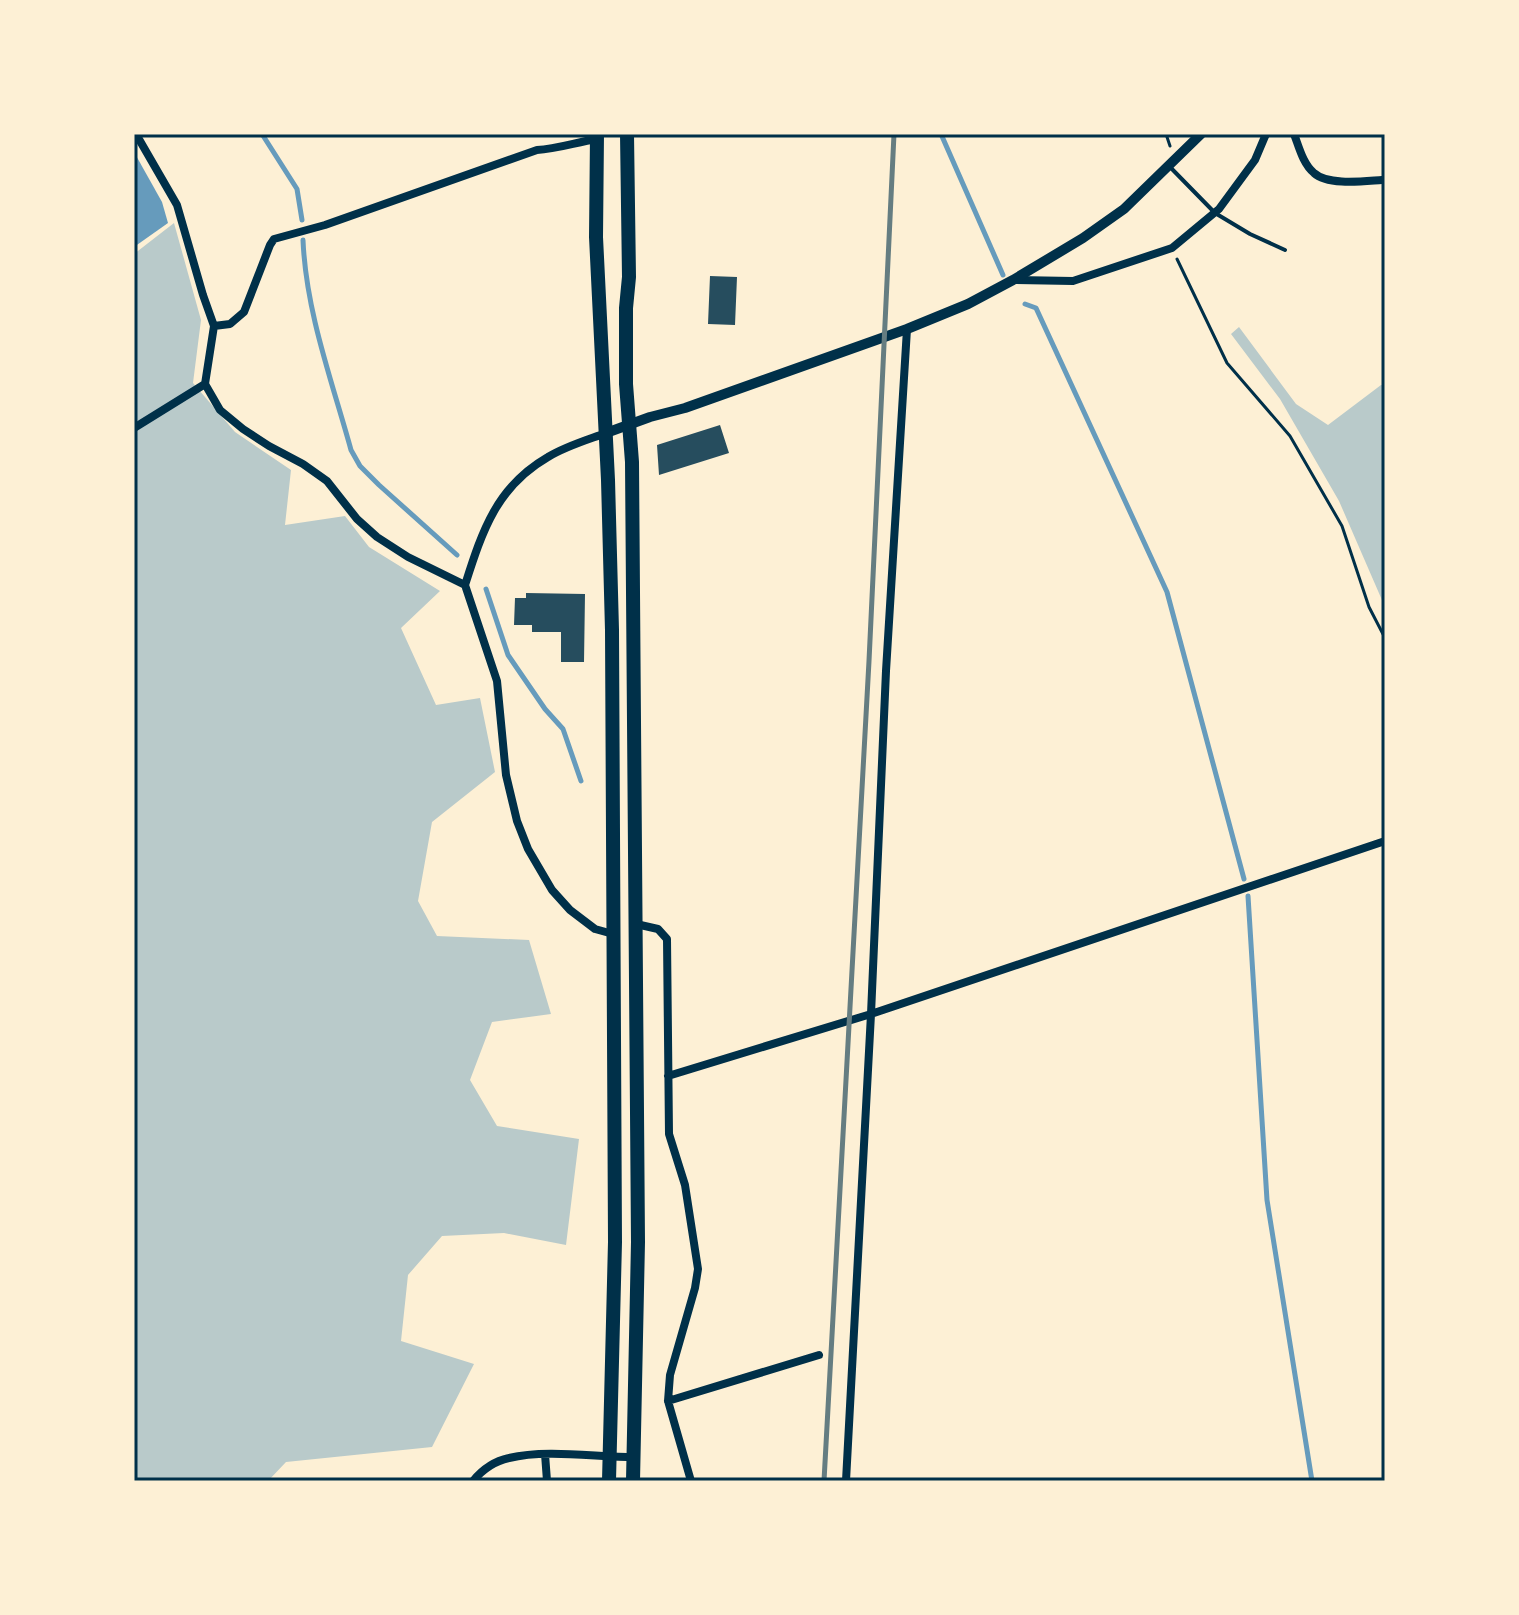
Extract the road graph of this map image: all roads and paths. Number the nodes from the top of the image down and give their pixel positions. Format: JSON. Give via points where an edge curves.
{"nodes":[{"id":1,"x":136,"y":134,"type":"edge"},
{"id":2,"x":627,"y":134,"type":"edge"},
{"id":3,"x":1201,"y":134,"type":"edge"},
{"id":4,"x":1266,"y":134,"type":"edge"},
{"id":5,"x":1294,"y":134,"type":"edge"},
{"id":6,"x":597,"y":136,"type":"edge"},
{"id":7,"x":1169,"y":165,"type":"junction"},
{"id":8,"x":1382,"y":180,"type":"dead end"},
{"id":9,"x":1215,"y":213,"type":"junction"},
{"id":10,"x":1172,"y":248,"type":"junction"},
{"id":11,"x":1285,"y":250,"type":"dead end"},
{"id":12,"x":1013,"y":280,"type":"junction"},
{"id":13,"x":214,"y":326,"type":"junction"},
{"id":14,"x":907,"y":329,"type":"junction"},
{"id":15,"x":205,"y":384,"type":"junction"},
{"id":16,"x":629,"y":425,"type":"junction"},
{"id":17,"x":134,"y":428,"type":"edge"},
{"id":18,"x":606,"y":433,"type":"junction"},
{"id":19,"x":465,"y":585,"type":"junction"},
{"id":20,"x":1385,"y":638,"type":"edge"},
{"id":21,"x":1385,"y":841,"type":"edge"},
{"id":22,"x":636,"y":924,"type":"junction"},
{"id":23,"x":613,"y":934,"type":"junction"},
{"id":24,"x":871,"y":1014,"type":"junction"},
{"id":25,"x":668,"y":1076,"type":"junction"},
{"id":26,"x":819,"y":1355,"type":"dead end"},
{"id":27,"x":668,"y":1401,"type":"junction"},
{"id":28,"x":545,"y":1454,"type":"junction"},
{"id":29,"x":610,"y":1457,"type":"junction"},
{"id":30,"x":634,"y":1457,"type":"junction"},
{"id":31,"x":473,"y":1481,"type":"edge"},
{"id":32,"x":547,"y":1481,"type":"edge"},
{"id":33,"x":609,"y":1481,"type":"edge"},
{"id":34,"x":633,"y":1481,"type":"edge"},
{"id":35,"x":691,"y":1481,"type":"edge"},
{"id":36,"x":846,"y":1481,"type":"edge"}],
"edges":[{"from":1,"to":13,"type":"street","via":[[177,205]]},
{"from":2,"to":16,"type":"highway"},
{"from":3,"to":7,"type":"street"},
{"from":4,"to":9,"type":"street","via":[[1255,160]]},
{"from":5,"to":8,"type":"street","via":[[1304,160],[1322,178]]},
{"from":6,"to":13,"type":"street","via":[[537,150],[274,239],[244,312],[230,324]]},
{"from":6,"to":18,"type":"highway","via":[[596,237]]},
{"from":7,"to":9,"type":"lane"},
{"from":7,"to":12,"type":"street","via":[[1124,209]]},
{"from":9,"to":10,"type":"street"},
{"from":9,"to":11,"type":"lane"},
{"from":10,"to":12,"type":"street","via":[[1073,281]]},
{"from":10,"to":20,"type":"path","via":[[1227,363],[1290,436],[1342,526]]},
{"from":12,"to":14,"type":"street"},
{"from":13,"to":15,"type":"street"},
{"from":14,"to":16,"type":"street"},
{"from":14,"to":24,"type":"street"},
{"from":15,"to":17,"type":"street"},
{"from":15,"to":19,"type":"street","via":[[220,410],[327,481],[377,537]]},
{"from":16,"to":18,"type":"street"},
{"from":16,"to":22,"type":"highway"},
{"from":18,"to":19,"type":"street","via":[[548,457],[509,490],[481,535]]},
{"from":18,"to":23,"type":"highway"},
{"from":19,"to":23,"type":"street","via":[[497,681],[506,775],[528,849],[570,910],[595,929]]},
{"from":21,"to":24,"type":"street"},
{"from":22,"to":25,"type":"street","via":[[658,929],[667,939]]},
{"from":22,"to":30,"type":"highway"},
{"from":23,"to":29,"type":"highway"},
{"from":24,"to":25,"type":"street"},
{"from":24,"to":36,"type":"street"},
{"from":25,"to":27,"type":"street","via":[[669,1134],[685,1185],[698,1269]]},
{"from":26,"to":27,"type":"street"},
{"from":27,"to":35,"type":"street"},
{"from":28,"to":29,"type":"street"},
{"from":28,"to":31,"type":"street","via":[[500,1460]]},
{"from":28,"to":32,"type":"street"},
{"from":29,"to":30,"type":"street"},
{"from":29,"to":33,"type":"highway"},
{"from":30,"to":34,"type":"highway"}]}
